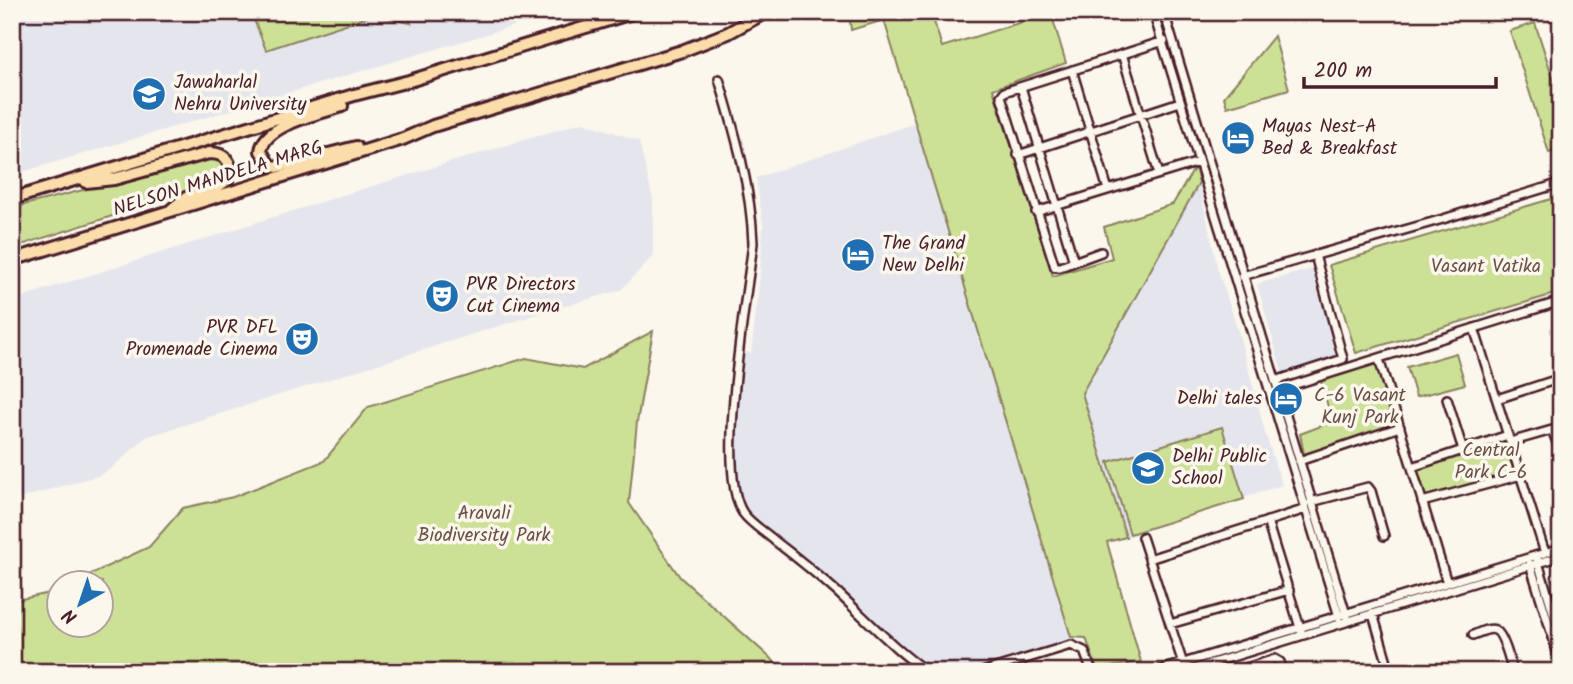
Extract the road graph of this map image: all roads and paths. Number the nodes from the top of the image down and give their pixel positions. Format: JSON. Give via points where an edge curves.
{"nodes":[{"id":1,"x":635,"y":12,"type":"edge"},
{"id":2,"x":766,"y":12,"type":"edge"},
{"id":3,"x":1153,"y":12,"type":"edge"},
{"id":4,"x":1164,"y":12,"type":"edge"},
{"id":5,"x":1171,"y":38,"type":"junction"},
{"id":6,"x":1162,"y":41,"type":"junction"},
{"id":7,"x":1122,"y":54,"type":"junction"},
{"id":8,"x":1072,"y":70,"type":"junction"},
{"id":9,"x":719,"y":79,"type":"dead end"},
{"id":10,"x":409,"y":81,"type":"junction"},
{"id":11,"x":1021,"y":86,"type":"junction"},
{"id":12,"x":1180,"y":102,"type":"junction"},
{"id":13,"x":1141,"y":114,"type":"junction"},
{"id":14,"x":1197,"y":122,"type":"junction"},
{"id":15,"x":433,"y":126,"type":"junction"},
{"id":16,"x":1188,"y":127,"type":"junction"},
{"id":17,"x":1091,"y":131,"type":"junction"},
{"id":18,"x":1040,"y":148,"type":"junction"},
{"id":19,"x":1018,"y":155,"type":"junction"},
{"id":20,"x":1199,"y":162,"type":"junction"},
{"id":21,"x":1159,"y":174,"type":"junction"},
{"id":22,"x":72,"y":181,"type":"junction"},
{"id":23,"x":1561,"y":183,"type":"edge"},
{"id":24,"x":1108,"y":190,"type":"junction"},
{"id":25,"x":12,"y":199,"type":"edge"},
{"id":26,"x":1057,"y":206,"type":"junction"},
{"id":27,"x":1036,"y":212,"type":"junction"},
{"id":28,"x":166,"y":214,"type":"junction"},
{"id":29,"x":1101,"y":252,"type":"dead end"},
{"id":30,"x":1315,"y":255,"type":"junction"},
{"id":31,"x":12,"y":260,"type":"edge"},
{"id":32,"x":1074,"y":262,"type":"junction"},
{"id":33,"x":1242,"y":275,"type":"junction"},
{"id":34,"x":1561,"y":301,"type":"edge"},
{"id":35,"x":1474,"y":328,"type":"junction"},
{"id":36,"x":1379,"y":359,"type":"junction"},
{"id":37,"x":1561,"y":379,"type":"edge"},
{"id":38,"x":1275,"y":381,"type":"junction"},
{"id":39,"x":1277,"y":390,"type":"junction"},
{"id":40,"x":1447,"y":399,"type":"dead end"},
{"id":41,"x":1497,"y":399,"type":"junction"},
{"id":42,"x":1400,"y":427,"type":"junction"},
{"id":43,"x":1509,"y":439,"type":"junction"},
{"id":44,"x":1463,"y":450,"type":"junction"},
{"id":45,"x":1561,"y":452,"type":"edge"},
{"id":46,"x":1299,"y":461,"type":"junction"},
{"id":47,"x":1412,"y":467,"type":"junction"},
{"id":48,"x":1521,"y":475,"type":"junction"},
{"id":49,"x":1311,"y":502,"type":"junction"},
{"id":50,"x":1422,"y":502,"type":"junction"},
{"id":51,"x":1306,"y":509,"type":"junction"},
{"id":52,"x":1267,"y":521,"type":"junction"},
{"id":53,"x":1384,"y":536,"type":"dead end"},
{"id":54,"x":1142,"y":537,"type":"dead end"},
{"id":55,"x":1561,"y":548,"type":"edge"},
{"id":56,"x":1545,"y":553,"type":"junction"},
{"id":57,"x":1561,"y":556,"type":"edge"},
{"id":58,"x":1149,"y":559,"type":"junction"},
{"id":59,"x":1533,"y":561,"type":"junction"},
{"id":60,"x":1447,"y":583,"type":"junction"},
{"id":61,"x":1289,"y":590,"type":"junction"},
{"id":62,"x":1373,"y":614,"type":"junction"},
{"id":63,"x":1343,"y":619,"type":"junction"},
{"id":64,"x":1170,"y":624,"type":"junction"},
{"id":65,"x":1559,"y":624,"type":"edge"},
{"id":66,"x":1301,"y":631,"type":"junction"},
{"id":67,"x":1473,"y":635,"type":"dead end"},
{"id":68,"x":1561,"y":638,"type":"edge"},
{"id":69,"x":1561,"y":664,"type":"edge"},
{"id":70,"x":1184,"y":669,"type":"edge"},
{"id":71,"x":1198,"y":669,"type":"edge"},
{"id":72,"x":930,"y":672,"type":"edge"},
{"id":73,"x":982,"y":672,"type":"edge"},
{"id":74,"x":1092,"y":672,"type":"edge"},
{"id":75,"x":1156,"y":672,"type":"edge"},
{"id":76,"x":1233,"y":672,"type":"edge"},
{"id":77,"x":1283,"y":672,"type":"edge"},
{"id":78,"x":1390,"y":672,"type":"edge"},
{"id":79,"x":1512,"y":672,"type":"edge"}],
"edges":[{"from":1,"to":10,"type":"main road","name":"NELSON MANDELA MARG"},
{"from":2,"to":15,"type":"main road","name":"NELSON MANDELA MARG","via":[[681,51]]},
{"from":3,"to":6,"type":"street"},
{"from":4,"to":5,"type":"street"},
{"from":5,"to":6,"type":"street"},
{"from":5,"to":14,"type":"street"},
{"from":6,"to":7,"type":"street"},
{"from":6,"to":12,"type":"street"},
{"from":7,"to":8,"type":"street"},
{"from":7,"to":13,"type":"street"},
{"from":8,"to":11,"type":"street"},
{"from":8,"to":17,"type":"street"},
{"from":9,"to":72,"type":"street","via":[[744,168],[752,219],[753,243],[733,396],[733,465],[739,506],[754,524]]},
{"from":10,"to":15,"type":"main road","name":"NELSON MANDELA MARG","via":[[275,129],[262,144],[264,161],[269,166],[285,166]]},
{"from":10,"to":22,"type":"main road","name":"NELSON MANDELA MARG"},
{"from":11,"to":18,"type":"street"},
{"from":11,"to":19,"type":"street","via":[[1000,98]]},
{"from":12,"to":13,"type":"street"},
{"from":12,"to":16,"type":"street"},
{"from":13,"to":17,"type":"street"},
{"from":13,"to":21,"type":"street"},
{"from":14,"to":16,"type":"street"},
{"from":14,"to":33,"type":"street"},
{"from":15,"to":28,"type":"main road","name":"NELSON MANDELA MARG"},
{"from":16,"to":20,"type":"street"},
{"from":17,"to":18,"type":"street"},
{"from":17,"to":24,"type":"street"},
{"from":18,"to":19,"type":"street"},
{"from":18,"to":26,"type":"street"},
{"from":19,"to":27,"type":"street"},
{"from":20,"to":21,"type":"street"},
{"from":20,"to":51,"type":"street"},
{"from":21,"to":24,"type":"street"},
{"from":22,"to":25,"type":"main road","name":"NELSON MANDELA MARG"},
{"from":22,"to":28,"type":"main road","via":[[114,178],[220,153],[231,169],[228,180],[187,198]]},
{"from":23,"to":30,"type":"street"},
{"from":24,"to":26,"type":"street"},
{"from":26,"to":27,"type":"street"},
{"from":26,"to":32,"type":"street"},
{"from":27,"to":32,"type":"street","via":[[1055,267]]},
{"from":28,"to":31,"type":"main road","name":"NELSON MANDELA MARG"},
{"from":29,"to":32,"type":"street"},
{"from":30,"to":33,"type":"street"},
{"from":30,"to":38,"type":"street","via":[[1343,359]]},
{"from":33,"to":38,"type":"street"},
{"from":34,"to":35,"type":"street"},
{"from":35,"to":36,"type":"street"},
{"from":35,"to":41,"type":"street"},
{"from":36,"to":39,"type":"street"},
{"from":36,"to":42,"type":"street"},
{"from":37,"to":41,"type":"street"},
{"from":38,"to":39,"type":"street"},
{"from":39,"to":46,"type":"street"},
{"from":40,"to":44,"type":"street"},
{"from":41,"to":43,"type":"street"},
{"from":42,"to":46,"type":"street"},
{"from":42,"to":47,"type":"street"},
{"from":43,"to":44,"type":"street"},
{"from":43,"to":45,"type":"street","via":[[1552,430]]},
{"from":43,"to":48,"type":"street"},
{"from":44,"to":47,"type":"street"},
{"from":46,"to":49,"type":"street"},
{"from":47,"to":50,"type":"street"},
{"from":48,"to":50,"type":"street"},
{"from":48,"to":56,"type":"street"},
{"from":49,"to":53,"type":"street","via":[[1368,487]]},
{"from":49,"to":63,"type":"street"},
{"from":50,"to":60,"type":"street"},
{"from":51,"to":52,"type":"street"},
{"from":51,"to":63,"type":"street"},
{"from":52,"to":58,"type":"street"},
{"from":52,"to":61,"type":"street"},
{"from":54,"to":58,"type":"street"},
{"from":55,"to":56,"type":"street"},
{"from":56,"to":59,"type":"street"},
{"from":57,"to":59,"type":"street"},
{"from":58,"to":64,"type":"street"},
{"from":59,"to":60,"type":"street"},
{"from":59,"to":62,"type":"street"},
{"from":59,"to":65,"type":"street"},
{"from":59,"to":69,"type":"street"},
{"from":60,"to":63,"type":"street"},
{"from":61,"to":64,"type":"street"},
{"from":61,"to":66,"type":"street"},
{"from":62,"to":63,"type":"street"},
{"from":62,"to":78,"type":"street"},
{"from":63,"to":66,"type":"street"},
{"from":64,"to":70,"type":"street"},
{"from":65,"to":68,"type":"street"},
{"from":66,"to":70,"type":"street"},
{"from":66,"to":71,"type":"street"},
{"from":67,"to":79,"type":"street","via":[[1496,630]]},
{"from":70,"to":71,"type":"street"},
{"from":70,"to":75,"type":"street"},
{"from":73,"to":74,"type":"street","via":[[1071,645],[1088,655]]},
{"from":76,"to":77,"type":"street","via":[[1275,659]]}]}
